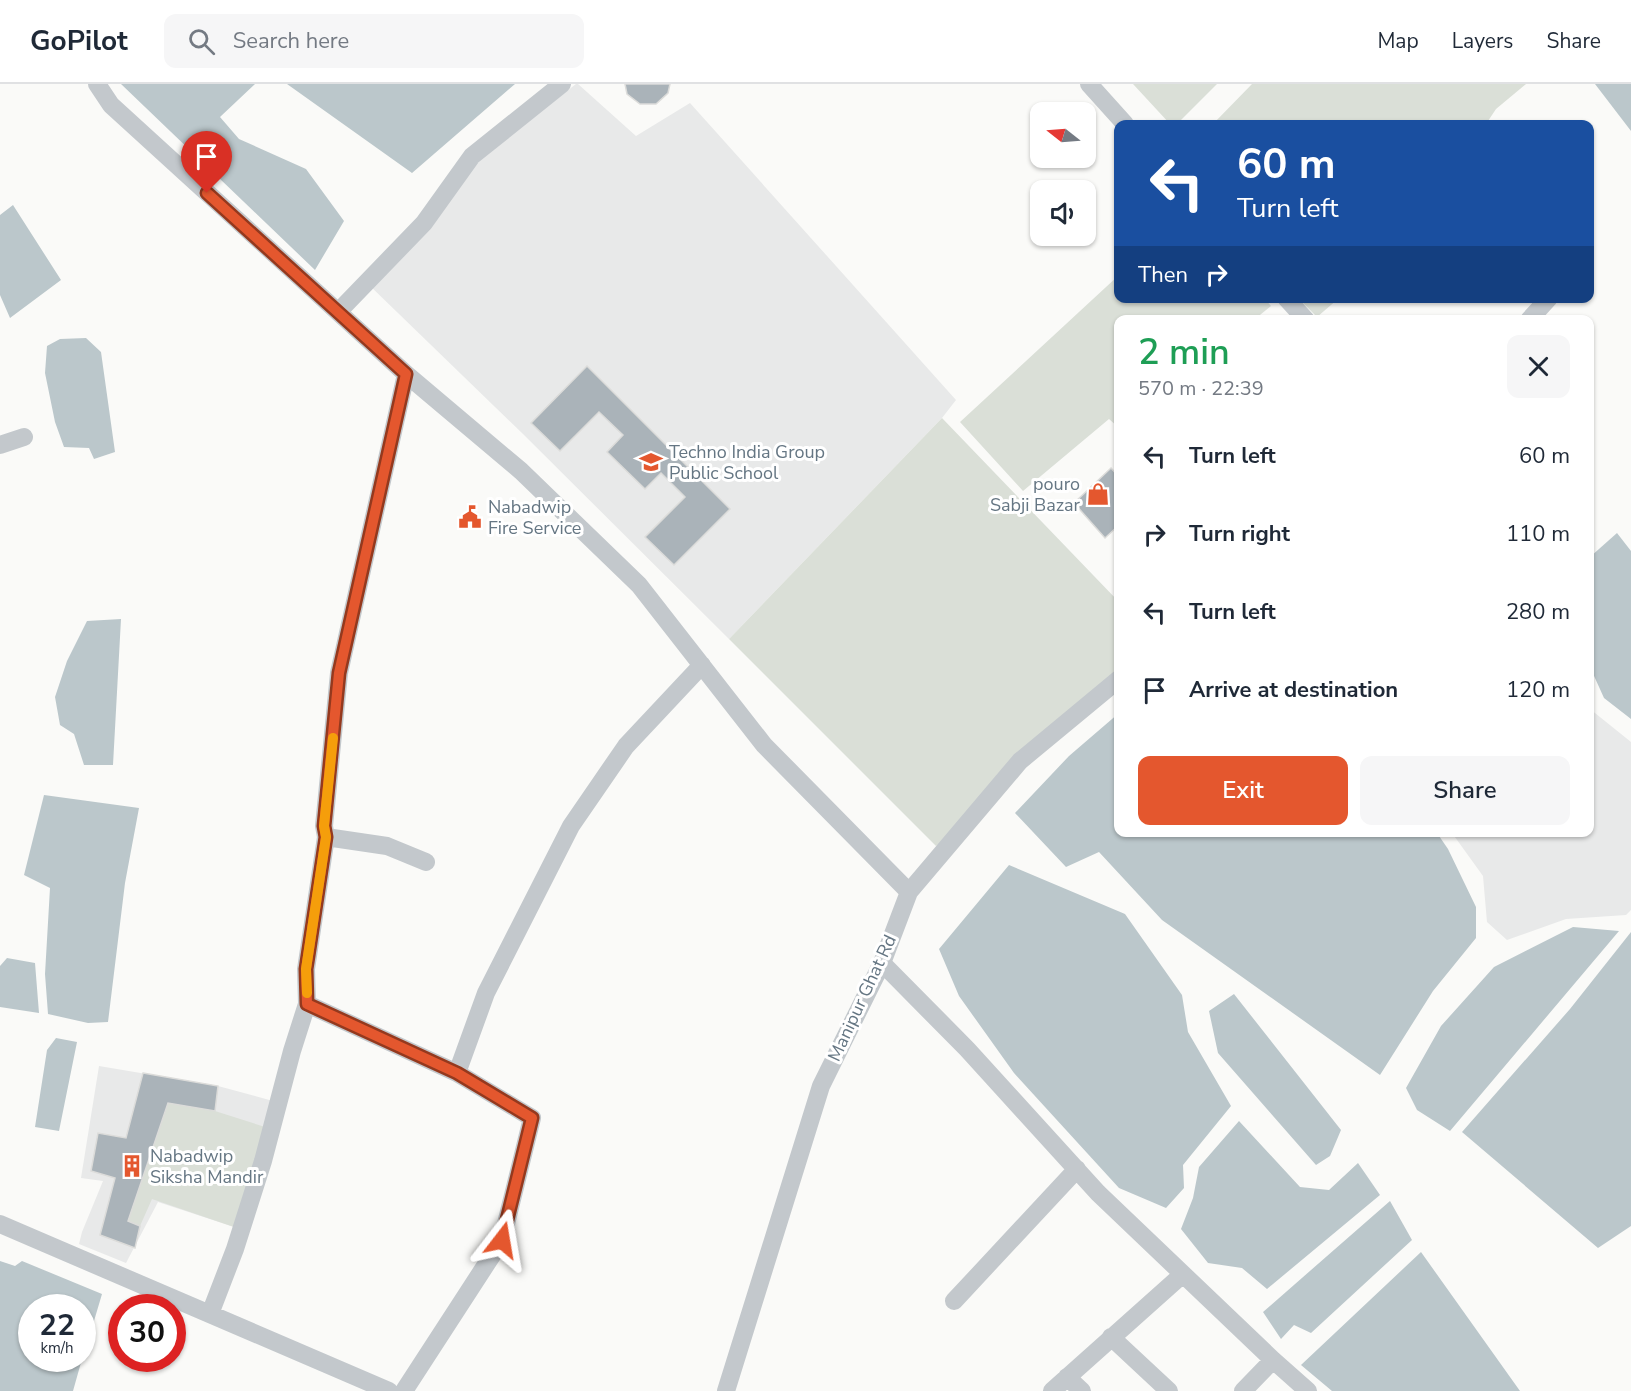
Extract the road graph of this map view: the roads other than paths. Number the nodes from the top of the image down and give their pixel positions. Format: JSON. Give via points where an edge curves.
{"nodes":[{"id":1,"x":97,"y":84,"type":"edge"},
{"id":2,"x":562,"y":84,"type":"edge"},
{"id":3,"x":1089,"y":84,"type":"edge"},
{"id":4,"x":1121,"y":120,"type":"edge"},
{"id":5,"x":1291,"y":303,"type":"edge"},
{"id":6,"x":1544,"y":303,"type":"edge"},
{"id":7,"x":339,"y":311,"type":"junction"},
{"id":8,"x":1301,"y":315,"type":"edge"},
{"id":9,"x":1534,"y":315,"type":"edge"},
{"id":10,"x":406,"y":374,"type":"junction"},
{"id":11,"x":24,"y":437,"type":"dead end"},
{"id":12,"x":0,"y":445,"type":"edge"},
{"id":13,"x":702,"y":665,"type":"junction"},
{"id":14,"x":1114,"y":683,"type":"edge"},
{"id":15,"x":326,"y":837,"type":"junction"},
{"id":16,"x":426,"y":862,"type":"dead end"},
{"id":17,"x":909,"y":892,"type":"junction"},
{"id":18,"x":882,"y":963,"type":"junction"},
{"id":19,"x":307,"y":1004,"type":"junction"},
{"id":20,"x":457,"y":1073,"type":"junction"},
{"id":21,"x":1077,"y":1169,"type":"junction"},
{"id":22,"x":0,"y":1224,"type":"edge"},
{"id":23,"x":1183,"y":1274,"type":"junction"},
{"id":24,"x":954,"y":1300,"type":"dead end"},
{"id":25,"x":210,"y":1314,"type":"junction"},
{"id":26,"x":1111,"y":1337,"type":"junction"},
{"id":27,"x":1273,"y":1360,"type":"junction"},
{"id":28,"x":1067,"y":1377,"type":"junction"},
{"id":29,"x":389,"y":1391,"type":"edge"},
{"id":30,"x":404,"y":1391,"type":"edge"},
{"id":31,"x":726,"y":1391,"type":"edge"},
{"id":32,"x":1052,"y":1391,"type":"edge"},
{"id":33,"x":1082,"y":1391,"type":"edge"},
{"id":34,"x":1169,"y":1391,"type":"edge"},
{"id":35,"x":1243,"y":1391,"type":"edge"},
{"id":36,"x":1308,"y":1391,"type":"edge"}],
"edges":[{"from":1,"to":7,"type":"street","via":[[111,105]]},
{"from":2,"to":7,"type":"street","via":[[472,156],[424,223]]},
{"from":3,"to":4,"type":"street"},
{"from":5,"to":8,"type":"street"},
{"from":6,"to":9,"type":"street"},
{"from":7,"to":10,"type":"street"},
{"from":10,"to":13,"type":"street","via":[[521,471],[639,585]]},
{"from":10,"to":15,"type":"street","via":[[339,673]]},
{"from":11,"to":12,"type":"street"},
{"from":13,"to":17,"type":"street","via":[[764,745]]},
{"from":13,"to":20,"type":"street","via":[[626,746],[571,826],[486,993]]},
{"from":14,"to":17,"type":"street","name":"Manipur Ghat Rd","via":[[1020,761]]},
{"from":15,"to":16,"type":"street","via":[[387,846]]},
{"from":15,"to":19,"type":"street","via":[[306,969]]},
{"from":17,"to":18,"type":"street","name":"Manipur Ghat Rd"},
{"from":18,"to":21,"type":"street"},
{"from":18,"to":31,"type":"street","name":"Manipur Ghat Rd","via":[[821,1086]]},
{"from":19,"to":20,"type":"street"},
{"from":19,"to":25,"type":"street","via":[[263,1161]]},
{"from":20,"to":30,"type":"street","via":[[532,1118],[502,1240]]},
{"from":21,"to":23,"type":"street"},
{"from":21,"to":24,"type":"street"},
{"from":22,"to":25,"type":"street"},
{"from":23,"to":26,"type":"street"},
{"from":23,"to":27,"type":"street"},
{"from":25,"to":29,"type":"street"},
{"from":26,"to":28,"type":"street"},
{"from":26,"to":34,"type":"street"},
{"from":27,"to":35,"type":"street"},
{"from":27,"to":36,"type":"street"},
{"from":28,"to":32,"type":"street"},
{"from":28,"to":33,"type":"street"}]}
